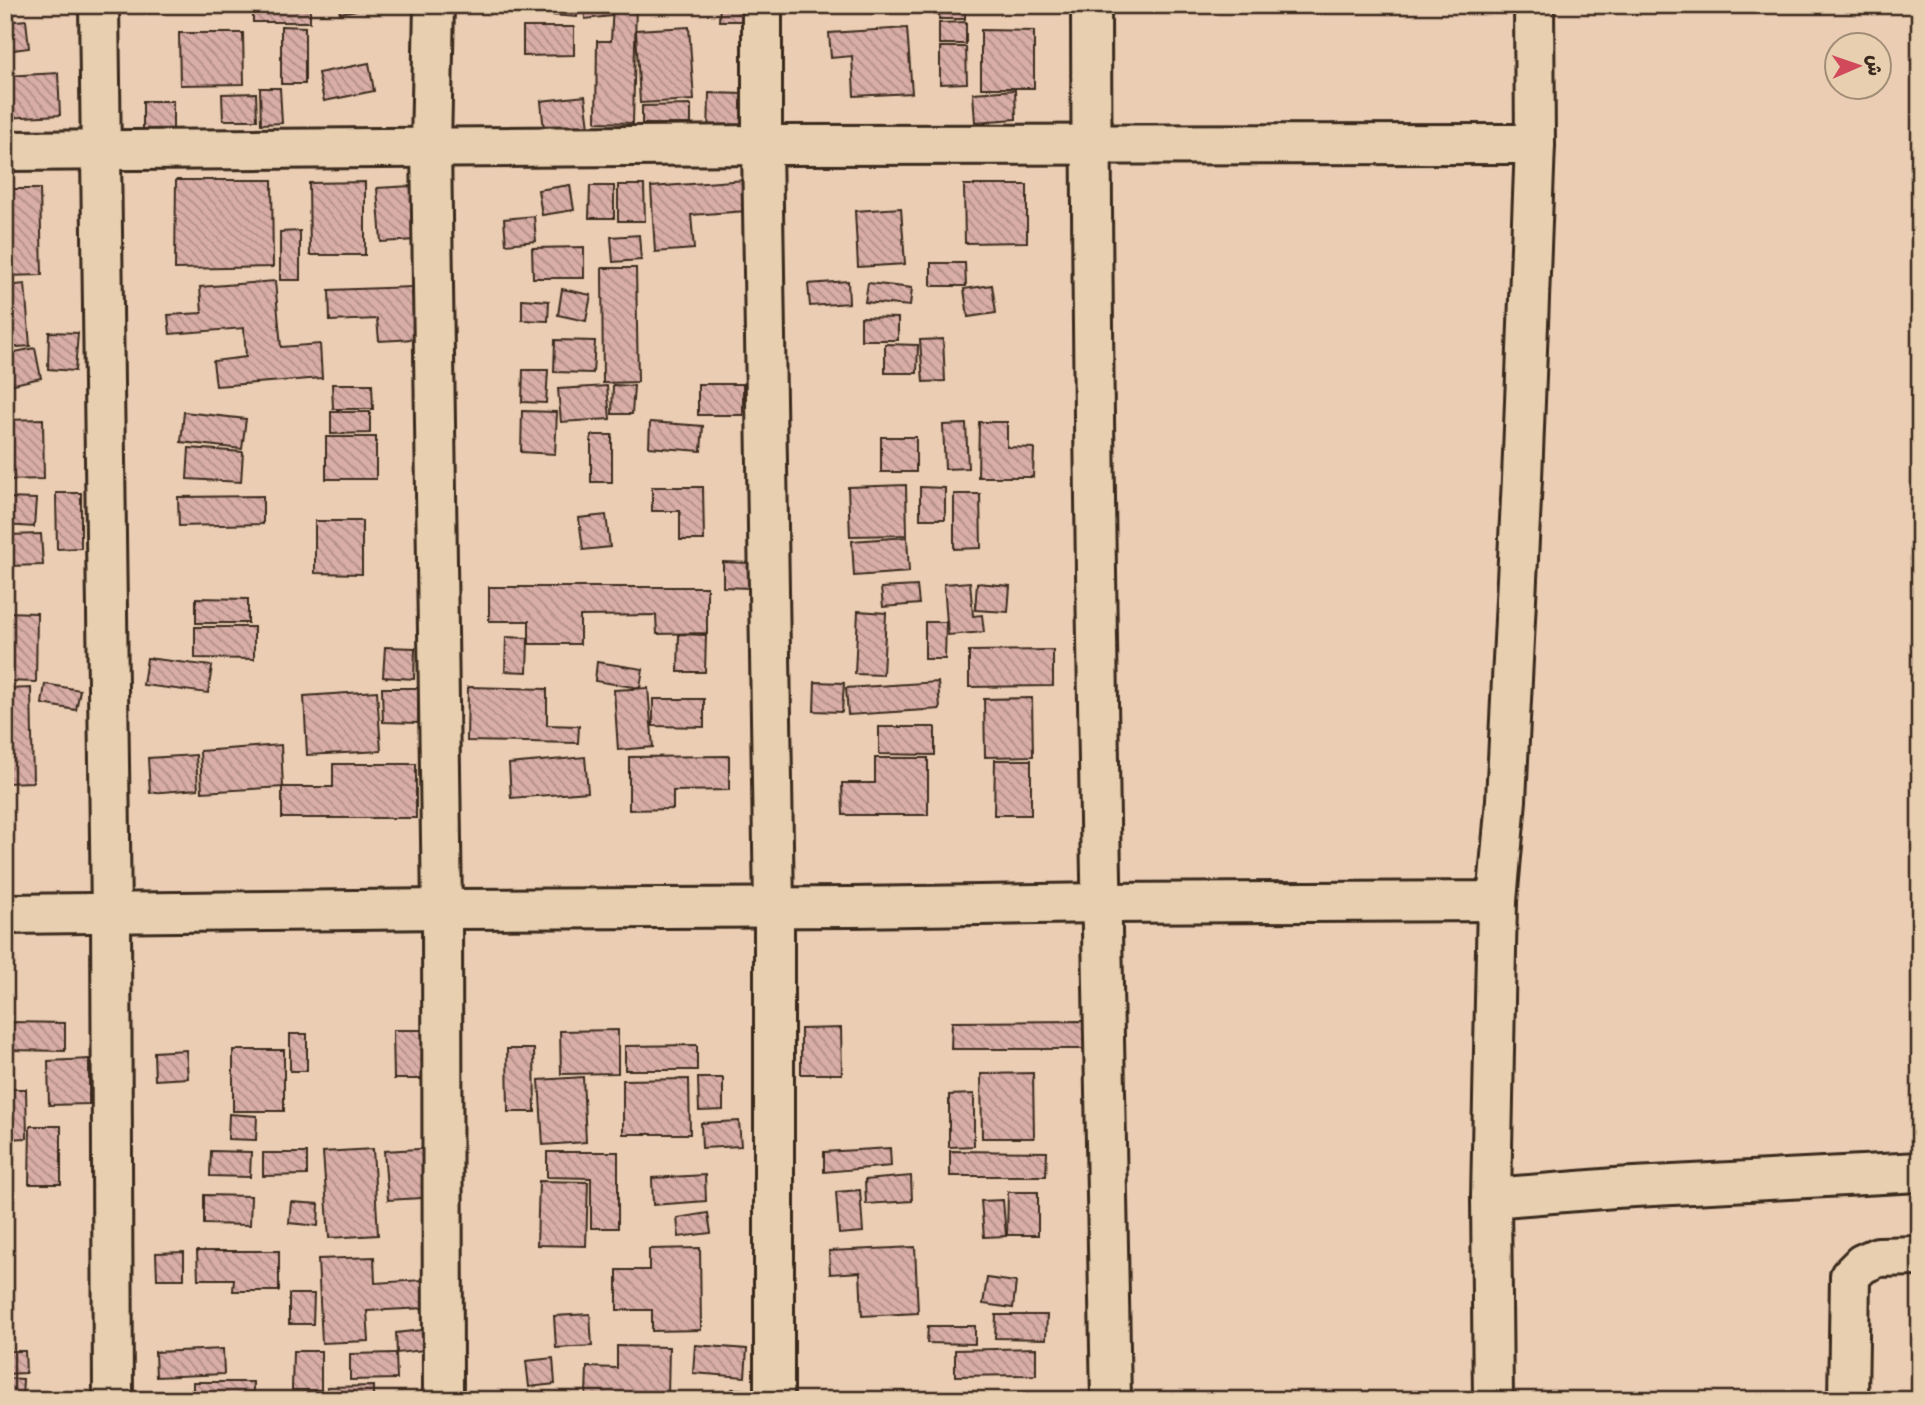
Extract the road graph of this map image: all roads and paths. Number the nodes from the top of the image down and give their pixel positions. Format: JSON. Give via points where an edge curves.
{"nodes":[{"id":1,"x":99,"y":5,"type":"edge"},
{"id":2,"x":434,"y":5,"type":"edge"},
{"id":3,"x":762,"y":5,"type":"edge"},
{"id":4,"x":1091,"y":5,"type":"edge"},
{"id":5,"x":1534,"y":5,"type":"edge"},
{"id":6,"x":1535,"y":144,"type":"junction"},
{"id":7,"x":762,"y":145,"type":"junction"},
{"id":8,"x":1091,"y":145,"type":"junction"},
{"id":9,"x":431,"y":146,"type":"junction"},
{"id":10,"x":100,"y":150,"type":"junction"},
{"id":11,"x":5,"y":151,"type":"edge"},
{"id":12,"x":1497,"y":901,"type":"junction"},
{"id":13,"x":1101,"y":903,"type":"junction"},
{"id":14,"x":774,"y":908,"type":"junction"},
{"id":15,"x":442,"y":909,"type":"junction"},
{"id":16,"x":5,"y":914,"type":"edge"},
{"id":17,"x":111,"y":914,"type":"junction"},
{"id":18,"x":1920,"y":1172,"type":"edge"},
{"id":19,"x":1491,"y":1198,"type":"junction"},
{"id":20,"x":1920,"y":1256,"type":"edge"},
{"id":21,"x":113,"y":1400,"type":"edge"},
{"id":22,"x":443,"y":1400,"type":"edge"},
{"id":23,"x":774,"y":1400,"type":"edge"},
{"id":24,"x":1111,"y":1400,"type":"edge"},
{"id":25,"x":1493,"y":1400,"type":"edge"},
{"id":26,"x":1847,"y":1400,"type":"edge"}],
"edges":[{"from":1,"to":10,"type":"street"},
{"from":2,"to":9,"type":"street"},
{"from":3,"to":7,"type":"street"},
{"from":4,"to":8,"type":"street"},
{"from":5,"to":6,"type":"street"},
{"from":6,"to":8,"type":"street"},
{"from":6,"to":12,"type":"street","via":[[1518,576]]},
{"from":7,"to":8,"type":"street"},
{"from":7,"to":9,"type":"street"},
{"from":7,"to":14,"type":"street"},
{"from":8,"to":13,"type":"street"},
{"from":9,"to":10,"type":"street"},
{"from":9,"to":15,"type":"street"},
{"from":10,"to":11,"type":"street"},
{"from":10,"to":17,"type":"street"},
{"from":12,"to":13,"type":"street"},
{"from":12,"to":19,"type":"street"},
{"from":13,"to":14,"type":"street"},
{"from":13,"to":24,"type":"street"},
{"from":14,"to":15,"type":"street"},
{"from":14,"to":23,"type":"street"},
{"from":15,"to":17,"type":"street"},
{"from":15,"to":22,"type":"street"},
{"from":16,"to":17,"type":"street"},
{"from":17,"to":21,"type":"street"},
{"from":18,"to":19,"type":"street"},
{"from":19,"to":25,"type":"street"},
{"from":20,"to":26,"type":"street","via":[[1878,1257],[1850,1276]]}]}
